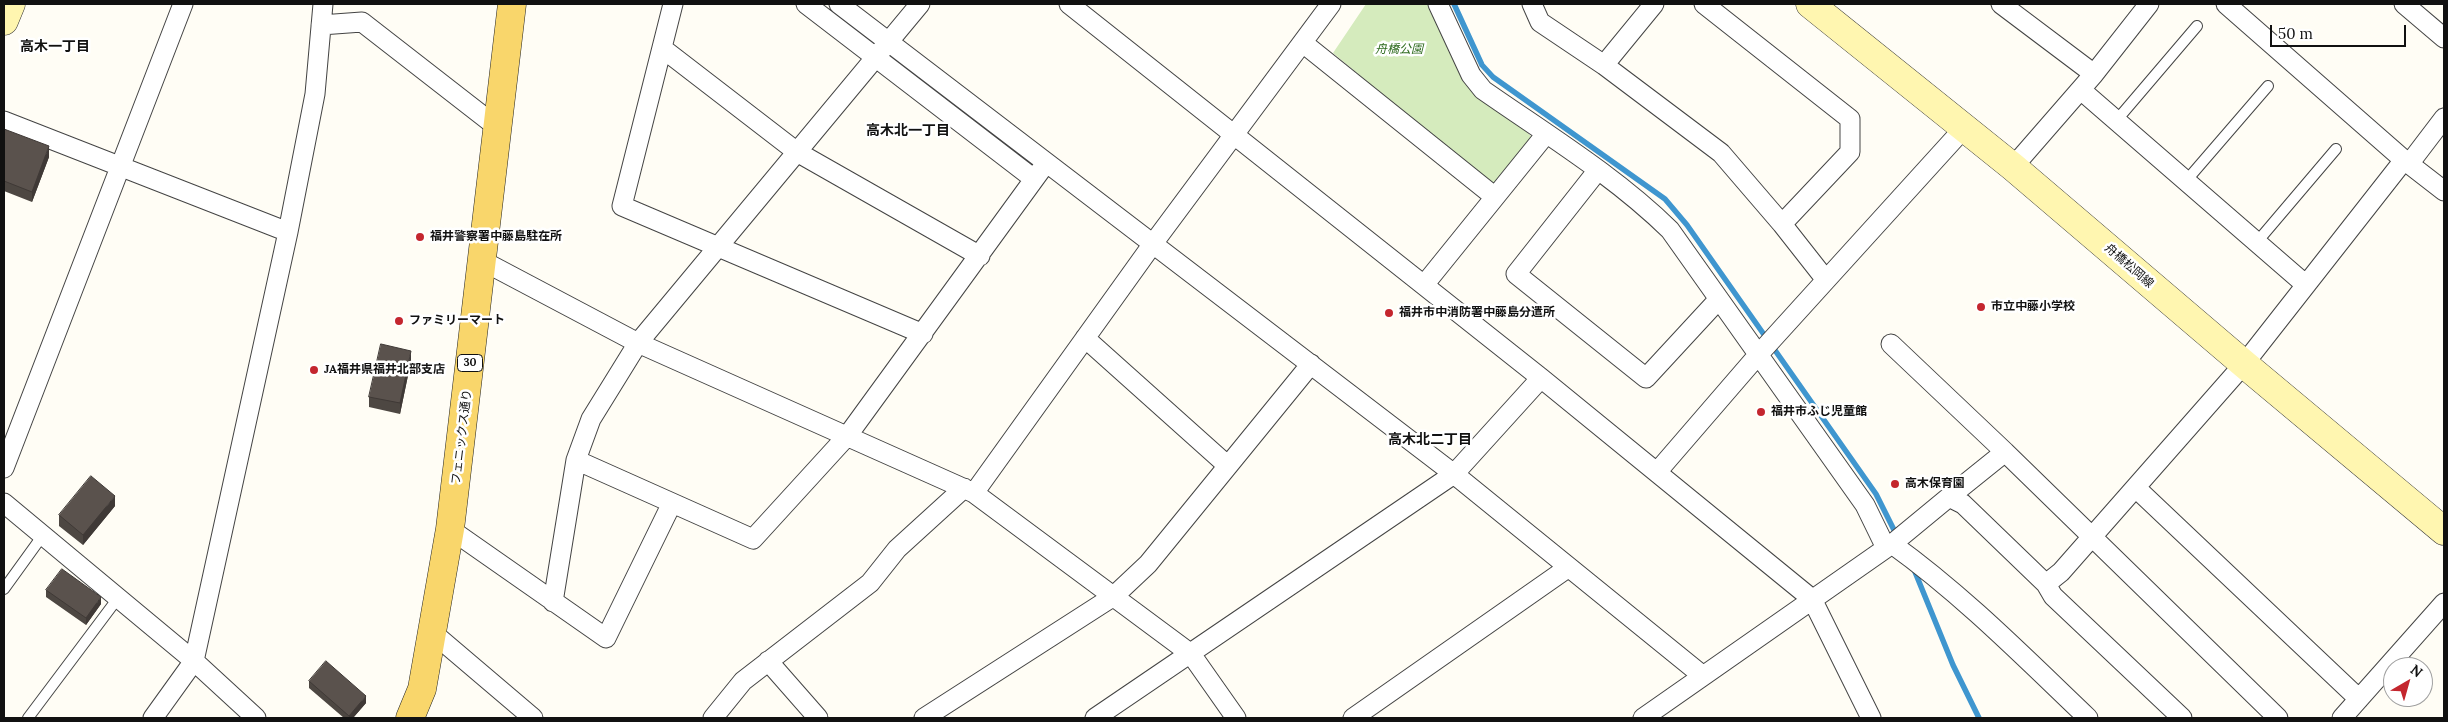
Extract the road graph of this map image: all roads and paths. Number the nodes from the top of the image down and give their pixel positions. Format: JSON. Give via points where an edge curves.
{"nodes":[{"id":1,"x":11,"y":4,"type":"edge"},
{"id":2,"x":183,"y":4,"type":"edge"},
{"id":3,"x":323,"y":4,"type":"edge"},
{"id":4,"x":512,"y":4,"type":"edge"},
{"id":5,"x":673,"y":4,"type":"edge"},
{"id":6,"x":806,"y":4,"type":"edge"},
{"id":7,"x":838,"y":4,"type":"edge"},
{"id":8,"x":920,"y":4,"type":"edge"},
{"id":9,"x":1069,"y":4,"type":"edge"},
{"id":10,"x":1438,"y":4,"type":"edge"},
{"id":11,"x":1532,"y":4,"type":"edge"},
{"id":12,"x":1654,"y":4,"type":"edge"},
{"id":13,"x":1704,"y":4,"type":"edge"},
{"id":14,"x":2001,"y":4,"type":"edge"},
{"id":15,"x":2149,"y":4,"type":"edge"},
{"id":16,"x":2226,"y":4,"type":"edge"},
{"id":17,"x":2404,"y":4,"type":"edge"},
{"id":18,"x":1816,"y":6,"type":"edge"},
{"id":19,"x":1322,"y":7,"type":"edge"},
{"id":20,"x":4,"y":21,"type":"edge"},
{"id":21,"x":321,"y":24,"type":"junction"},
{"id":22,"x":2198,"y":26,"type":"dead end"},
{"id":23,"x":2444,"y":38,"type":"edge"},
{"id":24,"x":888,"y":42,"type":"junction"},
{"id":25,"x":1303,"y":43,"type":"junction"},
{"id":26,"x":662,"y":48,"type":"junction"},
{"id":27,"x":875,"y":57,"type":"junction"},
{"id":28,"x":1604,"y":65,"type":"junction"},
{"id":29,"x":2094,"y":74,"type":"junction"},
{"id":30,"x":2268,"y":86,"type":"dead end"},
{"id":31,"x":2081,"y":90,"type":"junction"},
{"id":32,"x":2444,"y":118,"type":"edge"},
{"id":33,"x":4,"y":121,"type":"edge"},
{"id":34,"x":2116,"y":121,"type":"junction"},
{"id":35,"x":497,"y":127,"type":"junction"},
{"id":36,"x":1965,"y":127,"type":"junction"},
{"id":37,"x":1546,"y":134,"type":"junction"},
{"id":38,"x":1235,"y":135,"type":"junction"},
{"id":39,"x":2336,"y":149,"type":"dead end"},
{"id":40,"x":797,"y":152,"type":"junction"},
{"id":41,"x":2407,"y":162,"type":"junction"},
{"id":42,"x":1046,"y":163,"type":"junction"},
{"id":43,"x":121,"y":167,"type":"junction"},
{"id":44,"x":2014,"y":167,"type":"junction"},
{"id":45,"x":1598,"y":170,"type":"junction"},
{"id":46,"x":1034,"y":179,"type":"junction"},
{"id":47,"x":2186,"y":181,"type":"junction"},
{"id":48,"x":2444,"y":190,"type":"edge"},
{"id":49,"x":1495,"y":197,"type":"junction"},
{"id":50,"x":1782,"y":224,"type":"junction"},
{"id":51,"x":288,"y":232,"type":"junction"},
{"id":52,"x":2257,"y":242,"type":"junction"},
{"id":53,"x":1152,"y":245,"type":"junction"},
{"id":54,"x":718,"y":248,"type":"junction"},
{"id":55,"x":980,"y":256,"type":"junction"},
{"id":56,"x":482,"y":260,"type":"junction"},
{"id":57,"x":1826,"y":280,"type":"junction"},
{"id":58,"x":1424,"y":285,"type":"junction"},
{"id":59,"x":2306,"y":285,"type":"junction"},
{"id":60,"x":1719,"y":299,"type":"junction"},
{"id":61,"x":923,"y":334,"type":"junction"},
{"id":62,"x":1085,"y":338,"type":"junction"},
{"id":63,"x":638,"y":343,"type":"junction"},
{"id":64,"x":1891,"y":344,"type":"dead end"},
{"id":65,"x":1758,"y":355,"type":"junction"},
{"id":66,"x":1311,"y":364,"type":"junction"},
{"id":67,"x":2244,"y":364,"type":"junction"},
{"id":68,"x":1541,"y":378,"type":"junction"},
{"id":69,"x":848,"y":435,"type":"junction"},
{"id":70,"x":2005,"y":452,"type":"junction"},
{"id":71,"x":576,"y":460,"type":"junction"},
{"id":72,"x":1228,"y":466,"type":"junction"},
{"id":73,"x":4,"y":468,"type":"edge"},
{"id":74,"x":1656,"y":472,"type":"junction"},
{"id":75,"x":1454,"y":474,"type":"junction"},
{"id":76,"x":2136,"y":488,"type":"junction"},
{"id":77,"x":969,"y":490,"type":"junction"},
{"id":78,"x":1949,"y":497,"type":"junction"},
{"id":79,"x":4,"y":503,"type":"edge"},
{"id":80,"x":672,"y":503,"type":"junction"},
{"id":81,"x":450,"y":529,"type":"junction"},
{"id":82,"x":2444,"y":531,"type":"edge"},
{"id":83,"x":43,"y":535,"type":"junction"},
{"id":84,"x":2092,"y":536,"type":"junction"},
{"id":85,"x":1889,"y":546,"type":"junction"},
{"id":86,"x":1569,"y":567,"type":"junction"},
{"id":87,"x":2046,"y":584,"type":"junction"},
{"id":88,"x":4,"y":589,"type":"edge"},
{"id":89,"x":1114,"y":596,"type":"junction"},
{"id":90,"x":118,"y":598,"type":"junction"},
{"id":91,"x":1812,"y":599,"type":"junction"},
{"id":92,"x":553,"y":602,"type":"junction"},
{"id":93,"x":2444,"y":603,"type":"edge"},
{"id":94,"x":433,"y":633,"type":"junction"},
{"id":95,"x":1191,"y":654,"type":"junction"},
{"id":96,"x":768,"y":661,"type":"junction"},
{"id":97,"x":194,"y":662,"type":"junction"},
{"id":98,"x":1703,"y":676,"type":"junction"},
{"id":99,"x":422,"y":689,"type":"junction"},
{"id":100,"x":2359,"y":699,"type":"junction"},
{"id":101,"x":28,"y":718,"type":"edge"},
{"id":102,"x":153,"y":718,"type":"edge"},
{"id":103,"x":256,"y":718,"type":"edge"},
{"id":104,"x":410,"y":718,"type":"edge"},
{"id":105,"x":424,"y":718,"type":"edge"},
{"id":106,"x":533,"y":718,"type":"edge"},
{"id":107,"x":713,"y":718,"type":"edge"},
{"id":108,"x":818,"y":718,"type":"edge"},
{"id":109,"x":924,"y":718,"type":"edge"},
{"id":110,"x":1096,"y":718,"type":"edge"},
{"id":111,"x":1236,"y":718,"type":"edge"},
{"id":112,"x":1353,"y":718,"type":"edge"},
{"id":113,"x":1643,"y":718,"type":"edge"},
{"id":114,"x":1871,"y":718,"type":"edge"},
{"id":115,"x":2088,"y":718,"type":"edge"},
{"id":116,"x":2182,"y":718,"type":"edge"},
{"id":117,"x":2278,"y":718,"type":"edge"},
{"id":118,"x":2342,"y":718,"type":"edge"}],
"edges":[{"from":1,"to":20,"type":"main road"},
{"from":2,"to":43,"type":"street"},
{"from":3,"to":21,"type":"street"},
{"from":4,"to":35,"type":"main road","name":"フェニックス通り","number":"30"},
{"from":5,"to":26,"type":"street"},
{"from":6,"to":27,"type":"street"},
{"from":7,"to":24,"type":"street"},
{"from":8,"to":24,"type":"street"},
{"from":9,"to":38,"type":"street"},
{"from":10,"to":37,"type":"street","via":[[1471,75],[1483,90]]},
{"from":11,"to":28,"type":"street","via":[[1540,22]]},
{"from":12,"to":28,"type":"street"},
{"from":13,"to":50,"type":"street","via":[[1850,119],[1850,152]]},
{"from":14,"to":29,"type":"street"},
{"from":15,"to":29,"type":"street"},
{"from":16,"to":41,"type":"street"},
{"from":17,"to":23,"type":"street"},
{"from":18,"to":36,"type":"main road","name":"舟橋松岡線"},
{"from":19,"to":25,"type":"street"},
{"from":21,"to":35,"type":"street","via":[[362,22]]},
{"from":21,"to":51,"type":"street","via":[[315,94]]},
{"from":22,"to":34,"type":"lane"},
{"from":24,"to":27,"type":"street"},
{"from":24,"to":42,"type":"street"},
{"from":25,"to":38,"type":"street"},
{"from":25,"to":49,"type":"street"},
{"from":26,"to":40,"type":"street"},
{"from":26,"to":54,"type":"street","via":[[622,206]]},
{"from":27,"to":40,"type":"street"},
{"from":27,"to":46,"type":"street"},
{"from":28,"to":50,"type":"street","via":[[1721,153]]},
{"from":29,"to":31,"type":"street"},
{"from":30,"to":47,"type":"lane"},
{"from":31,"to":34,"type":"street"},
{"from":31,"to":44,"type":"street"},
{"from":32,"to":41,"type":"street"},
{"from":33,"to":43,"type":"street"},
{"from":34,"to":47,"type":"street"},
{"from":35,"to":56,"type":"main road","name":"フェニックス通り","number":"30"},
{"from":36,"to":44,"type":"main road","name":"舟橋松岡線"},
{"from":36,"to":57,"type":"street"},
{"from":37,"to":45,"type":"street"},
{"from":37,"to":49,"type":"street"},
{"from":38,"to":53,"type":"street"},
{"from":38,"to":58,"type":"street"},
{"from":39,"to":52,"type":"lane"},
{"from":40,"to":54,"type":"street"},
{"from":40,"to":55,"type":"street"},
{"from":41,"to":48,"type":"street"},
{"from":41,"to":59,"type":"street"},
{"from":42,"to":46,"type":"street"},
{"from":42,"to":53,"type":"street"},
{"from":43,"to":51,"type":"street"},
{"from":43,"to":73,"type":"street"},
{"from":44,"to":67,"type":"main road","name":"舟橋松岡線"},
{"from":45,"to":60,"type":"street","via":[[1648,208],[1670,230]]},
{"from":45,"to":60,"type":"street","via":[[1516,274],[1646,378]]},
{"from":46,"to":55,"type":"street"},
{"from":47,"to":52,"type":"street"},
{"from":49,"to":58,"type":"street"},
{"from":50,"to":57,"type":"street"},
{"from":51,"to":97,"type":"street"},
{"from":52,"to":59,"type":"street"},
{"from":53,"to":62,"type":"street"},
{"from":53,"to":66,"type":"street"},
{"from":54,"to":61,"type":"street"},
{"from":54,"to":63,"type":"street"},
{"from":55,"to":61,"type":"street"},
{"from":56,"to":63,"type":"street"},
{"from":56,"to":81,"type":"main road","name":"フェニックス通り","number":"30"},
{"from":57,"to":65,"type":"street"},
{"from":58,"to":68,"type":"street"},
{"from":59,"to":67,"type":"street"},
{"from":60,"to":65,"type":"street"},
{"from":61,"to":69,"type":"street"},
{"from":62,"to":72,"type":"street"},
{"from":62,"to":77,"type":"street"},
{"from":63,"to":69,"type":"street"},
{"from":63,"to":71,"type":"street","via":[[591,420]]},
{"from":64,"to":70,"type":"street"},
{"from":65,"to":74,"type":"street"},
{"from":65,"to":85,"type":"street","via":[[1865,505]]},
{"from":66,"to":72,"type":"street"},
{"from":66,"to":75,"type":"street"},
{"from":67,"to":76,"type":"street"},
{"from":67,"to":82,"type":"main road","name":"舟橋松岡線"},
{"from":68,"to":74,"type":"street"},
{"from":68,"to":75,"type":"street"},
{"from":69,"to":77,"type":"street"},
{"from":69,"to":80,"type":"street","via":[[753,539]]},
{"from":70,"to":78,"type":"street"},
{"from":70,"to":84,"type":"street"},
{"from":71,"to":80,"type":"street"},
{"from":71,"to":92,"type":"street"},
{"from":72,"to":89,"type":"street","via":[[1148,564]]},
{"from":74,"to":91,"type":"street"},
{"from":75,"to":86,"type":"street"},
{"from":75,"to":95,"type":"street"},
{"from":76,"to":84,"type":"street"},
{"from":76,"to":100,"type":"street"},
{"from":77,"to":89,"type":"street"},
{"from":77,"to":96,"type":"street","via":[[897,549],[870,583]]},
{"from":78,"to":85,"type":"street"},
{"from":78,"to":87,"type":"street","via":[[1963,504]]},
{"from":79,"to":83,"type":"street"},
{"from":80,"to":92,"type":"street","via":[[606,638]]},
{"from":81,"to":92,"type":"street"},
{"from":81,"to":94,"type":"main road","name":"フェニックス通り","number":"30"},
{"from":83,"to":88,"type":"lane"},
{"from":83,"to":90,"type":"street"},
{"from":84,"to":87,"type":"street","via":[[2061,572]]},
{"from":84,"to":117,"type":"street"},
{"from":85,"to":91,"type":"street"},
{"from":85,"to":115,"type":"street","via":[[1930,571]]},
{"from":86,"to":98,"type":"street"},
{"from":86,"to":112,"type":"street"},
{"from":87,"to":116,"type":"street","via":[[2053,596]]},
{"from":89,"to":95,"type":"street"},
{"from":89,"to":109,"type":"street"},
{"from":90,"to":97,"type":"street"},
{"from":90,"to":101,"type":"lane"},
{"from":91,"to":98,"type":"street"},
{"from":91,"to":114,"type":"street"},
{"from":93,"to":100,"type":"street"},
{"from":94,"to":99,"type":"main road","name":"フェニックス通り","number":"30"},
{"from":94,"to":106,"type":"street"},
{"from":95,"to":110,"type":"street"},
{"from":95,"to":111,"type":"street"},
{"from":96,"to":107,"type":"street","via":[[743,681]]},
{"from":96,"to":108,"type":"street"},
{"from":97,"to":102,"type":"street"},
{"from":97,"to":103,"type":"street"},
{"from":98,"to":113,"type":"street"},
{"from":99,"to":104,"type":"main road","name":"フェニックス通り","number":"30"},
{"from":99,"to":105,"type":"main road"},
{"from":100,"to":118,"type":"street"}]}
